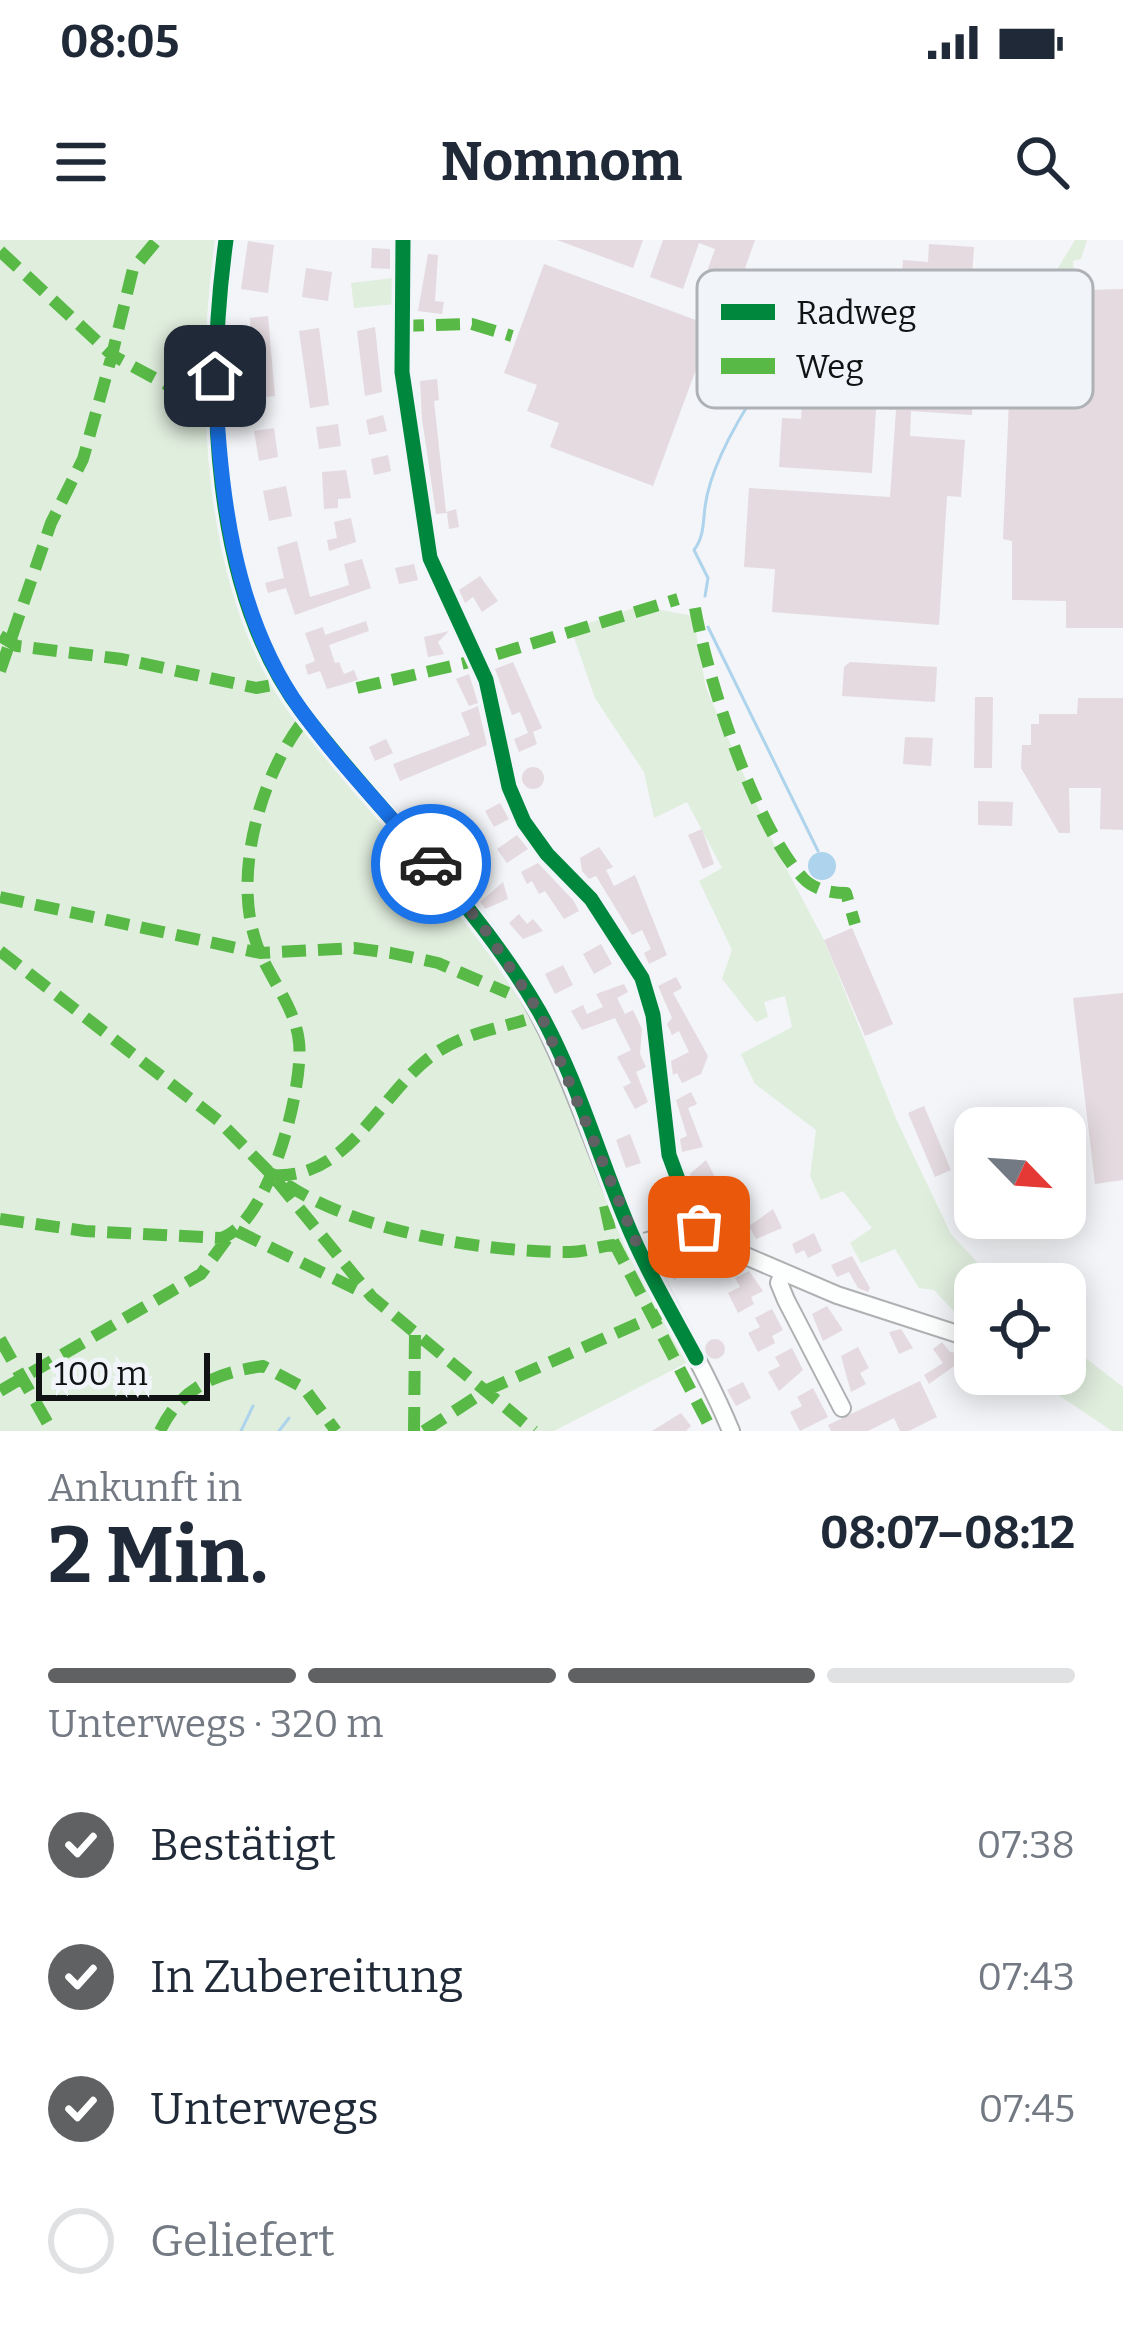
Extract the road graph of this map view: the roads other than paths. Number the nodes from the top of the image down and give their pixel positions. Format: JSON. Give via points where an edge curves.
{"nodes":[{"id":1,"x":226,"y":240,"type":"edge"},
{"id":2,"x":403,"y":240,"type":"edge"},
{"id":3,"x":699,"y":1236,"type":"junction"},
{"id":4,"x":637,"y":1244,"type":"junction"},
{"id":5,"x":783,"y":1272,"type":"junction"},
{"id":6,"x":954,"y":1332,"type":"edge"},
{"id":7,"x":842,"y":1408,"type":"dead end"},
{"id":8,"x":731,"y":1431,"type":"edge"}],
"edges":[{"from":1,"to":4,"type":"street","via":[[218,439],[239,563],[262,637],[302,711],[513,970],[575,1089]]},
{"from":2,"to":3,"type":"street","via":[[402,372],[430,558],[486,680],[524,822],[610,924],[642,978],[669,1155]]},
{"from":3,"to":4,"type":"street"},
{"from":3,"to":5,"type":"street"},
{"from":4,"to":8,"type":"street"},
{"from":5,"to":6,"type":"street"},
{"from":5,"to":7,"type":"street","via":[[786,1300]]}]}
